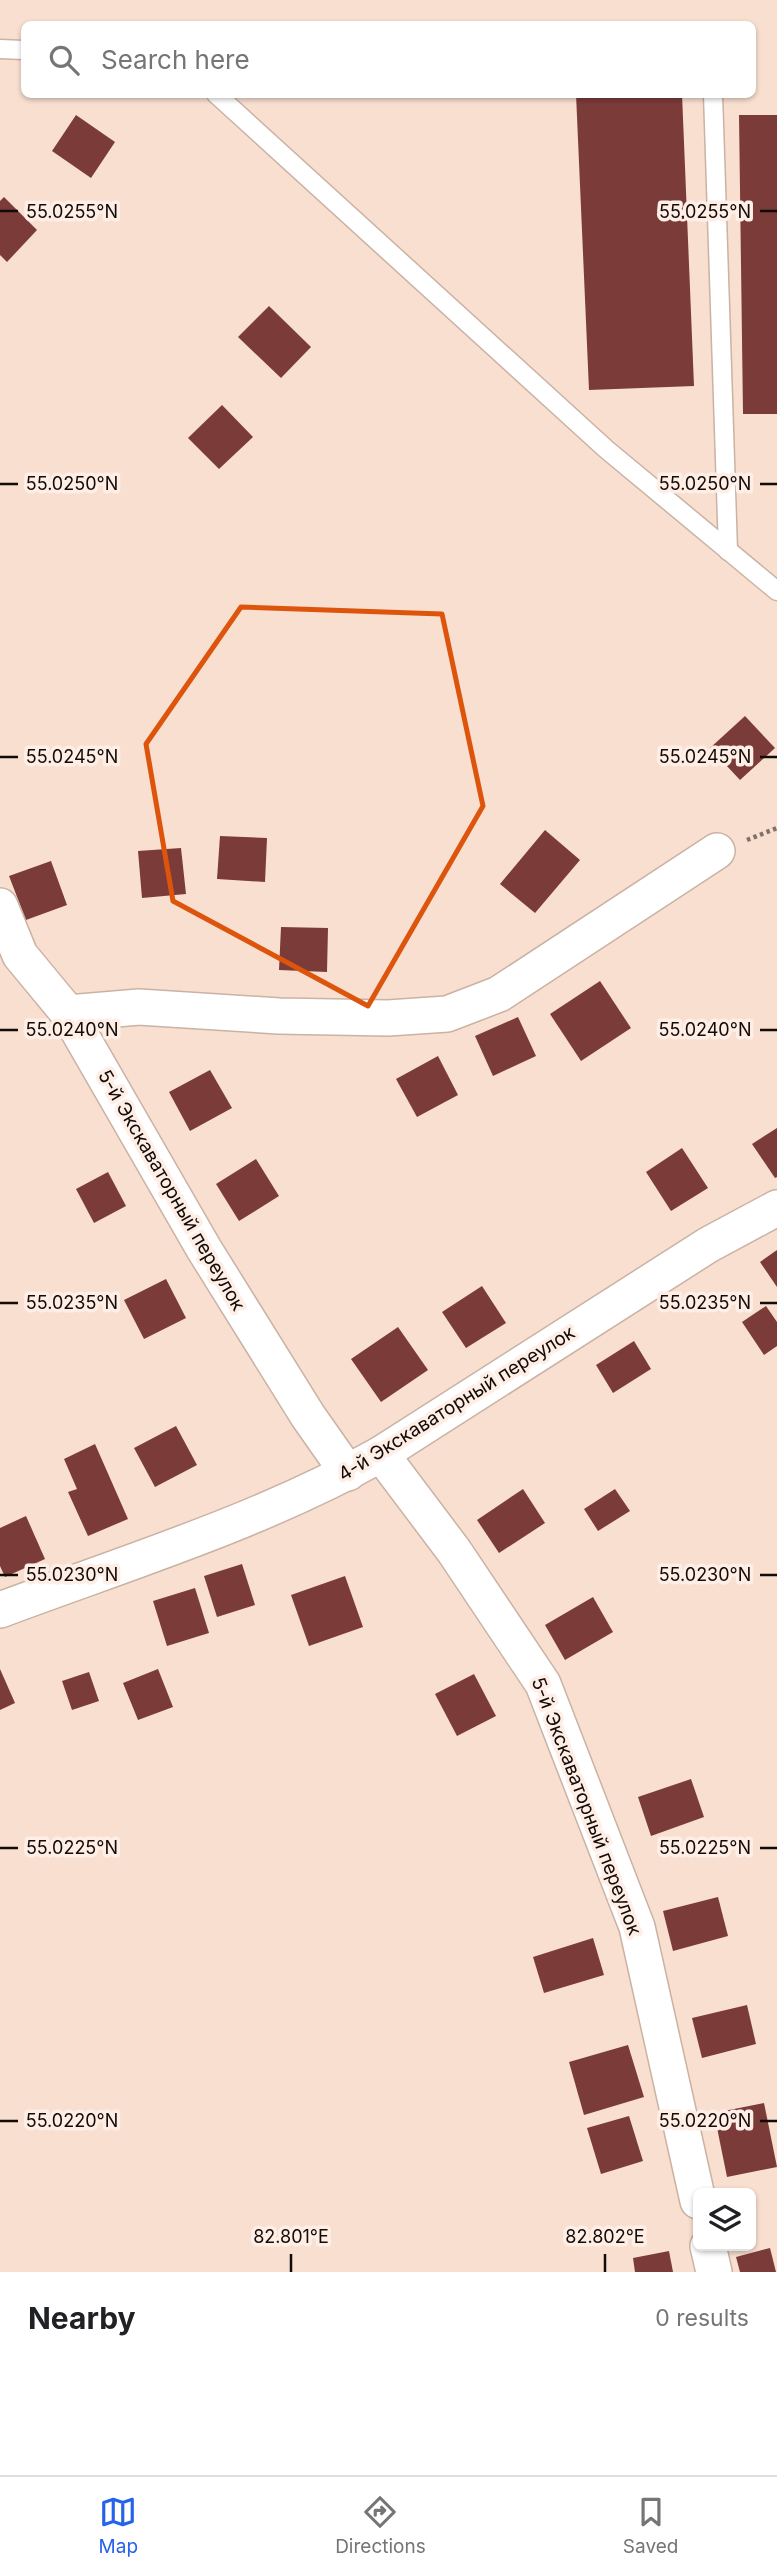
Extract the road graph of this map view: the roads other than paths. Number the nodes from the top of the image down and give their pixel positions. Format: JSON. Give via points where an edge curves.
{"nodes":[{"id":1,"x":0,"y":49,"type":"edge"},
{"id":2,"x":21,"y":50,"type":"edge"},
{"id":3,"x":220,"y":98,"type":"edge"},
{"id":4,"x":713,"y":98,"type":"edge"},
{"id":5,"x":728,"y":551,"type":"junction"},
{"id":6,"x":777,"y":591,"type":"edge"},
{"id":7,"x":717,"y":851,"type":"dead end"},
{"id":8,"x":0,"y":906,"type":"edge"},
{"id":9,"x":10,"y":959,"type":"edge"},
{"id":10,"x":68,"y":1013,"type":"junction"},
{"id":11,"x":777,"y":1208,"type":"edge"},
{"id":12,"x":381,"y":1454,"type":"junction"},
{"id":13,"x":348,"y":1473,"type":"junction"},
{"id":14,"x":0,"y":1610,"type":"edge"},
{"id":15,"x":695,"y":2188,"type":"edge"},
{"id":16,"x":709,"y":2251,"type":"edge"},
{"id":17,"x":714,"y":2272,"type":"edge"}],
"edges":[{"from":1,"to":2,"type":"lane"},
{"from":3,"to":5,"type":"lane","via":[[606,449]]},
{"from":4,"to":5,"type":"lane"},
{"from":5,"to":6,"type":"lane"},
{"from":7,"to":10,"type":"street","via":[[499,994],[447,1014],[293,1016],[139,1007]]},
{"from":8,"to":9,"type":"street","name":"5-й Экскаваторный переулок"},
{"from":9,"to":10,"type":"street","name":"5-й Экскаваторный переулок"},
{"from":10,"to":13,"type":"street","name":"5-й Экскаваторный переулок","via":[[204,1248]]},
{"from":11,"to":12,"type":"street","name":"4-й Экскаваторный переулок","via":[[708,1245]]},
{"from":12,"to":13,"type":"street","name":"4-й Экскаваторный переулок"},
{"from":12,"to":15,"type":"street","name":"5-й Экскаваторный переулок","via":[[454,1551],[543,1684],[637,1927]]},
{"from":13,"to":14,"type":"street","name":"4-й Экскаваторный переулок","via":[[234,1522]]},
{"from":16,"to":17,"type":"street"}]}
